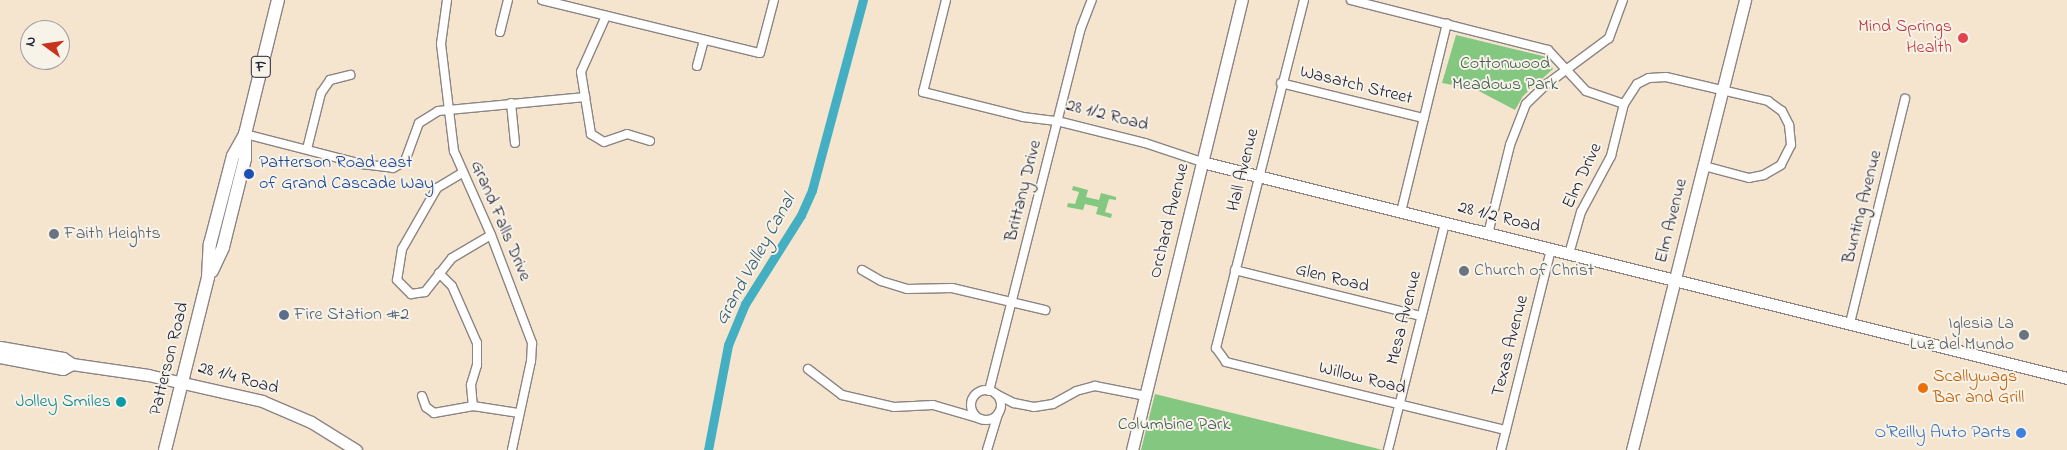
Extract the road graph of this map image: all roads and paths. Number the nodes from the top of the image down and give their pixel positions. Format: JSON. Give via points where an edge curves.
{"nodes":[{"id":1,"x":278,"y":0,"type":"edge"},
{"id":2,"x":447,"y":0,"type":"edge"},
{"id":3,"x":508,"y":0,"type":"edge"},
{"id":4,"x":542,"y":0,"type":"edge"},
{"id":5,"x":774,"y":0,"type":"edge"},
{"id":6,"x":946,"y":0,"type":"edge"},
{"id":7,"x":1092,"y":0,"type":"edge"},
{"id":8,"x":1242,"y":0,"type":"edge"},
{"id":9,"x":1304,"y":0,"type":"edge"},
{"id":10,"x":1351,"y":0,"type":"edge"},
{"id":11,"x":1623,"y":0,"type":"edge"},
{"id":12,"x":1746,"y":0,"type":"edge"},
{"id":13,"x":606,"y":16,"type":"junction"},
{"id":14,"x":1446,"y":24,"type":"junction"},
{"id":15,"x":500,"y":32,"type":"dead end"},
{"id":16,"x":704,"y":40,"type":"junction"},
{"id":17,"x":697,"y":66,"type":"dead end"},
{"id":18,"x":1566,"y":70,"type":"junction"},
{"id":19,"x":350,"y":75,"type":"dead end"},
{"id":20,"x":1281,"y":83,"type":"junction"},
{"id":21,"x":1723,"y":90,"type":"junction"},
{"id":22,"x":584,"y":97,"type":"junction"},
{"id":23,"x":1905,"y":98,"type":"dead end"},
{"id":24,"x":511,"y":103,"type":"junction"},
{"id":25,"x":1624,"y":104,"type":"junction"},
{"id":26,"x":447,"y":109,"type":"junction"},
{"id":27,"x":1424,"y":118,"type":"junction"},
{"id":28,"x":1057,"y":120,"type":"junction"},
{"id":29,"x":245,"y":134,"type":"junction"},
{"id":30,"x":650,"y":141,"type":"dead end"},
{"id":31,"x":515,"y":143,"type":"dead end"},
{"id":32,"x":306,"y":148,"type":"junction"},
{"id":33,"x":1202,"y":162,"type":"junction"},
{"id":34,"x":1704,"y":166,"type":"junction"},
{"id":35,"x":462,"y":173,"type":"junction"},
{"id":36,"x":1258,"y":176,"type":"junction"},
{"id":37,"x":1401,"y":212,"type":"junction"},
{"id":38,"x":1445,"y":223,"type":"junction"},
{"id":39,"x":1488,"y":234,"type":"junction"},
{"id":40,"x":492,"y":235,"type":"junction"},
{"id":41,"x":1551,"y":249,"type":"junction"},
{"id":42,"x":1569,"y":254,"type":"junction"},
{"id":43,"x":862,"y":270,"type":"dead end"},
{"id":44,"x":1235,"y":270,"type":"junction"},
{"id":45,"x":439,"y":273,"type":"junction"},
{"id":46,"x":1675,"y":280,"type":"junction"},
{"id":47,"x":1012,"y":301,"type":"junction"},
{"id":48,"x":1045,"y":310,"type":"dead end"},
{"id":49,"x":1421,"y":316,"type":"junction"},
{"id":50,"x":1850,"y":324,"type":"junction"},
{"id":51,"x":0,"y":347,"type":"edge"},
{"id":52,"x":1216,"y":348,"type":"joint"},
{"id":53,"x":0,"y":357,"type":"edge"},
{"id":54,"x":72,"y":364,"type":"junction"},
{"id":55,"x":808,"y":369,"type":"dead end"},
{"id":56,"x":2067,"y":378,"type":"edge"},
{"id":57,"x":182,"y":383,"type":"junction"},
{"id":58,"x":993,"y":393,"type":"junction"},
{"id":59,"x":422,"y":396,"type":"dead end"},
{"id":60,"x":1146,"y":396,"type":"junction"},
{"id":61,"x":1399,"y":404,"type":"junction"},
{"id":62,"x":473,"y":406,"type":"junction"},
{"id":63,"x":1000,"y":411,"type":"junction"},
{"id":64,"x":519,"y":413,"type":"junction"},
{"id":65,"x":981,"y":419,"type":"junction"},
{"id":66,"x":1506,"y":430,"type":"junction"},
{"id":67,"x":165,"y":450,"type":"edge"},
{"id":68,"x":356,"y":450,"type":"edge"},
{"id":69,"x":512,"y":450,"type":"edge"},
{"id":70,"x":987,"y":450,"type":"edge"},
{"id":71,"x":1132,"y":450,"type":"edge"},
{"id":72,"x":1388,"y":450,"type":"edge"},
{"id":73,"x":1501,"y":450,"type":"edge"},
{"id":74,"x":1632,"y":450,"type":"edge"}],
"edges":[{"from":1,"to":29,"type":"main road","name":"Patterson Road","number":"F"},
{"from":2,"to":26,"type":"street","name":"Grand Falls Drive","via":[[441,44]]},
{"from":3,"to":15,"type":"street"},
{"from":4,"to":13,"type":"street"},
{"from":5,"to":16,"type":"street","via":[[760,53]]},
{"from":6,"to":28,"type":"street","name":"28 1/2 Road","via":[[923,92],[1023,117]]},
{"from":7,"to":28,"type":"street","name":"Brittany Drive","via":[[1081,28]]},
{"from":8,"to":33,"type":"street","name":"Orchard Avenue"},
{"from":9,"to":20,"type":"street","name":"Hall Avenue"},
{"from":10,"to":14,"type":"street"},
{"from":11,"to":18,"type":"street","via":[[1609,38]]},
{"from":12,"to":21,"type":"street","name":"Elm Avenue"},
{"from":13,"to":16,"type":"street"},
{"from":13,"to":22,"type":"street","via":[[595,46],[582,64]]},
{"from":14,"to":18,"type":"street","via":[[1548,50]]},
{"from":14,"to":27,"type":"street"},
{"from":16,"to":17,"type":"street"},
{"from":18,"to":25,"type":"street","via":[[1586,91]]},
{"from":18,"to":39,"type":"street","via":[[1526,104],[1510,145]]},
{"from":19,"to":32,"type":"street","via":[[330,80],[320,93]]},
{"from":20,"to":27,"type":"street","name":"Wasatch Street"},
{"from":20,"to":36,"type":"street","name":"Hall Avenue"},
{"from":21,"to":25,"type":"street","name":"Elm Drive","via":[[1657,77],[1637,84]]},
{"from":21,"to":34,"type":"street","name":"Elm Avenue"},
{"from":21,"to":34,"type":"street","via":[[1768,102],[1782,111],[1789,125],[1791,145],[1781,165],[1764,175],[1749,178]]},
{"from":22,"to":24,"type":"street"},
{"from":22,"to":30,"type":"street","via":[[591,134],[596,140],[612,141],[627,134]]},
{"from":23,"to":50,"type":"street","name":"Bunting Avenue"},
{"from":24,"to":26,"type":"street"},
{"from":24,"to":31,"type":"street"},
{"from":25,"to":42,"type":"street","name":"Elm Drive","via":[[1611,156],[1581,212]]},
{"from":26,"to":32,"type":"street","via":[[430,114],[418,124],[405,161],[393,168],[362,164]]},
{"from":26,"to":35,"type":"street","name":"Grand Falls Drive"},
{"from":27,"to":37,"type":"street"},
{"from":28,"to":33,"type":"street","name":"28 1/2 Road"},
{"from":28,"to":47,"type":"street","name":"Brittany Drive"},
{"from":29,"to":32,"type":"street"},
{"from":29,"to":57,"type":"main road","name":"Patterson Road","number":"F","via":[[231,164],[210,244],[208,277]]},
{"from":33,"to":36,"type":"street","name":"28 1/2 Road"},
{"from":33,"to":60,"type":"street","name":"Orchard Avenue"},
{"from":34,"to":46,"type":"street","name":"Elm Avenue"},
{"from":35,"to":40,"type":"street","name":"Grand Falls Drive"},
{"from":35,"to":45,"type":"street","via":[[437,188],[402,248],[397,280],[404,291],[418,294],[430,288]]},
{"from":36,"to":37,"type":"street","name":"28 1/2 Road"},
{"from":36,"to":44,"type":"street","name":"Hall Avenue"},
{"from":37,"to":38,"type":"street","name":"28 1/2 Road"},
{"from":38,"to":39,"type":"street","name":"28 1/2 Road"},
{"from":38,"to":49,"type":"street","name":"Mesa Avenue"},
{"from":39,"to":41,"type":"street","name":"28 1/2 Road"},
{"from":40,"to":45,"type":"street","via":[[452,258]]},
{"from":40,"to":64,"type":"street","name":"Grand Falls Drive","via":[[532,343]]},
{"from":41,"to":42,"type":"street","name":"28 1/2 Road"},
{"from":41,"to":66,"type":"street","name":"Texas Avenue"},
{"from":42,"to":46,"type":"street","name":"28 1/2 Road"},
{"from":43,"to":47,"type":"street","via":[[881,281],[907,289],[952,288]]},
{"from":44,"to":49,"type":"street","name":"Glen Road"},
{"from":44,"to":52,"type":"street","name":"Hall Avenue"},
{"from":45,"to":62,"type":"street","via":[[452,286],[477,343],[477,365],[471,385]]},
{"from":46,"to":50,"type":"street","name":"28 1/2 Road"},
{"from":46,"to":74,"type":"street","name":"Elm Avenue"},
{"from":47,"to":48,"type":"street"},
{"from":47,"to":58,"type":"street","name":"Brittany Drive"},
{"from":49,"to":61,"type":"street","name":"Mesa Avenue"},
{"from":50,"to":56,"type":"street","name":"28 1/2 Road"},
{"from":51,"to":54,"type":"street","name":"28 1/4 Road","via":[[63,358]]},
{"from":52,"to":61,"type":"street","name":"Willow Road","via":[[1226,362]]},
{"from":53,"to":54,"type":"street","name":"28 1/4 Road","via":[[63,369]]},
{"from":54,"to":57,"type":"street","name":"28 1/4 Road","via":[[110,368]]},
{"from":55,"to":65,"type":"street","via":[[827,387],[842,395],[894,407],[933,405]]},
{"from":57,"to":67,"type":"main road","name":"Patterson Road","number":"F"},
{"from":57,"to":68,"type":"street","name":"28 1/4 Road","via":[[279,407],[311,422]]},
{"from":58,"to":60,"type":"street","via":[[1014,403],[1034,407],[1053,404],[1076,391],[1094,386]]},
{"from":58,"to":63,"type":"street","via":[[1000,401]]},
{"from":58,"to":65,"type":"street","via":[[980,392],[973,399],[972,408]]},
{"from":59,"to":62,"type":"street","via":[[426,407],[434,412]]},
{"from":60,"to":71,"type":"street","name":"Orchard Avenue"},
{"from":61,"to":66,"type":"street","name":"Willow Road"},
{"from":61,"to":72,"type":"street","name":"Mesa Avenue"},
{"from":62,"to":64,"type":"street"},
{"from":63,"to":65,"type":"street","via":[[994,418]]},
{"from":63,"to":70,"type":"street"},
{"from":64,"to":69,"type":"street","name":"Grand Falls Drive"},
{"from":66,"to":73,"type":"street","name":"Texas Avenue"}]}
